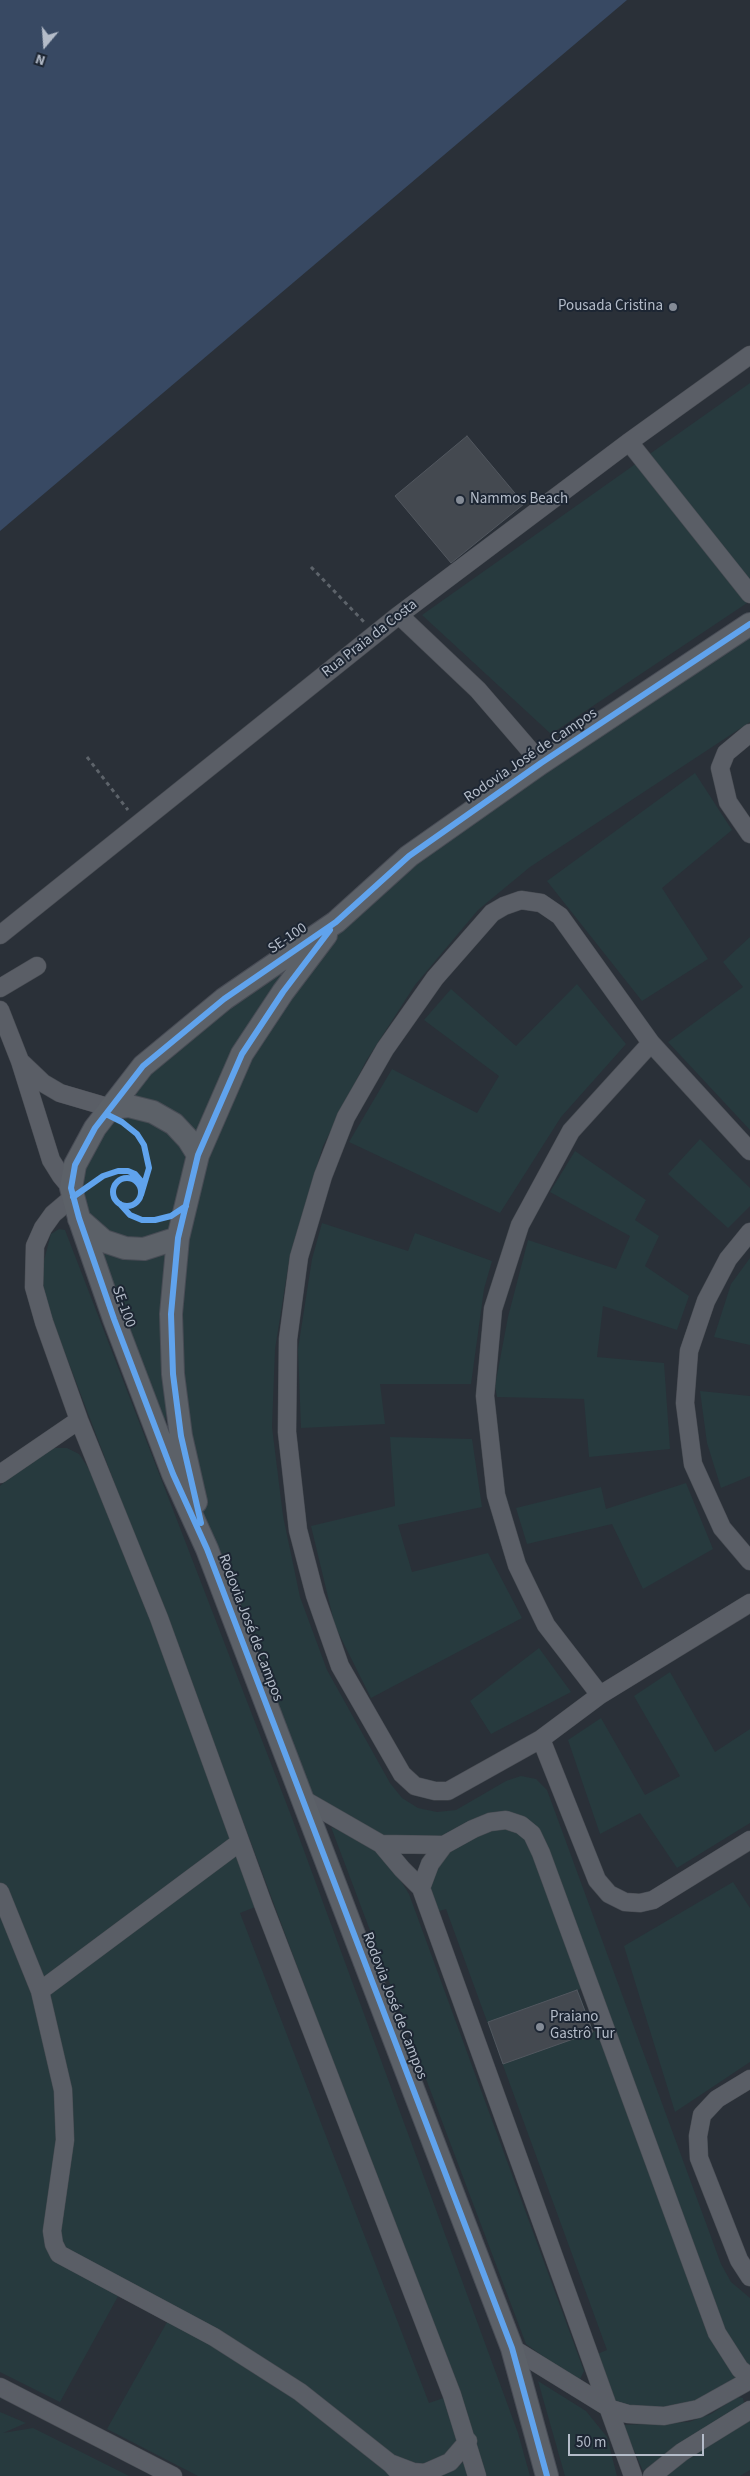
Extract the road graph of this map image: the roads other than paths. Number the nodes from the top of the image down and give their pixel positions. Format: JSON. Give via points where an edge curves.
{"nodes":[{"id":1,"x":750,"y":355,"type":"edge"},
{"id":2,"x":629,"y":442,"type":"junction"},
{"id":3,"x":750,"y":594,"type":"edge"},
{"id":4,"x":399,"y":615,"type":"junction"},
{"id":5,"x":750,"y":624,"type":"edge"},
{"id":6,"x":750,"y":733,"type":"edge"},
{"id":7,"x":541,"y":763,"type":"junction"},
{"id":8,"x":750,"y":834,"type":"edge"},
{"id":9,"x":336,"y":922,"type":"junction"},
{"id":10,"x":0,"y":935,"type":"edge"},
{"id":11,"x":37,"y":966,"type":"dead end"},
{"id":12,"x":0,"y":988,"type":"edge"},
{"id":13,"x":0,"y":1010,"type":"edge"},
{"id":14,"x":651,"y":1043,"type":"junction"},
{"id":15,"x":20,"y":1061,"type":"junction"},
{"id":16,"x":112,"y":1108,"type":"junction"},
{"id":17,"x":750,"y":1151,"type":"edge"},
{"id":18,"x":198,"y":1155,"type":"junction"},
{"id":19,"x":72,"y":1192,"type":"junction"},
{"id":20,"x":79,"y":1218,"type":"junction"},
{"id":21,"x":750,"y":1232,"type":"edge"},
{"id":22,"x":178,"y":1238,"type":"junction"},
{"id":23,"x":80,"y":1420,"type":"junction"},
{"id":24,"x":0,"y":1474,"type":"edge"},
{"id":25,"x":207,"y":1549,"type":"junction"},
{"id":26,"x":750,"y":1561,"type":"edge"},
{"id":27,"x":750,"y":1602,"type":"edge"},
{"id":28,"x":600,"y":1696,"type":"junction"},
{"id":29,"x":541,"y":1739,"type":"junction"},
{"id":30,"x":301,"y":1798,"type":"junction"},
{"id":31,"x":750,"y":1840,"type":"edge"},
{"id":32,"x":240,"y":1842,"type":"junction"},
{"id":33,"x":381,"y":1844,"type":"junction"},
{"id":34,"x":444,"y":1845,"type":"junction"},
{"id":35,"x":421,"y":1888,"type":"junction"},
{"id":36,"x":0,"y":1892,"type":"edge"},
{"id":37,"x":40,"y":1991,"type":"junction"},
{"id":38,"x":750,"y":2079,"type":"edge"},
{"id":39,"x":750,"y":2277,"type":"edge"},
{"id":40,"x":512,"y":2348,"type":"junction"},
{"id":41,"x":750,"y":2379,"type":"edge"},
{"id":42,"x":0,"y":2387,"type":"edge"},
{"id":43,"x":611,"y":2409,"type":"junction"},
{"id":44,"x":750,"y":2410,"type":"edge"},
{"id":45,"x":468,"y":2441,"type":"junction"},
{"id":46,"x":396,"y":2470,"type":"edge"},
{"id":47,"x":173,"y":2476,"type":"edge"},
{"id":48,"x":477,"y":2476,"type":"edge"},
{"id":49,"x":547,"y":2476,"type":"edge"},
{"id":50,"x":633,"y":2476,"type":"edge"},
{"id":51,"x":652,"y":2476,"type":"edge"}],
"edges":[{"from":1,"to":2,"type":"street","name":"Rua Praia da Costa"},
{"from":2,"to":3,"type":"street"},
{"from":2,"to":4,"type":"street","name":"Rua Praia da Costa"},
{"from":4,"to":7,"type":"street","via":[[478,690]]},
{"from":4,"to":10,"type":"street","name":"Rua Praia da Costa"},
{"from":5,"to":7,"type":"main road","name":"Rodovia José de Campos","number":"SE-100"},
{"from":6,"to":8,"type":"street","via":[[726,753],[720,768],[728,802]]},
{"from":7,"to":9,"type":"main road","name":"Rodovia José de Campos","number":"SE-100","via":[[409,856]]},
{"from":9,"to":16,"type":"main road","name":"SE-100","number":"SE-100","via":[[224,999],[143,1066]]},
{"from":9,"to":18,"type":"main road","name":"SE-100","number":"SE-100","via":[[242,1054]]},
{"from":11,"to":12,"type":"street"},
{"from":13,"to":15,"type":"street"},
{"from":14,"to":17,"type":"street"},
{"from":14,"to":28,"type":"street","via":[[572,1130],[520,1225],[493,1309],[485,1396],[496,1495],[517,1565],[546,1624]]},
{"from":14,"to":29,"type":"street","via":[[560,916],[541,903],[520,900],[504,906],[492,914],[435,978],[385,1049],[346,1117],[323,1176],[299,1257],[288,1339],[287,1432],[298,1530],[315,1595],[340,1666],[402,1774],[415,1786],[448,1791]]},
{"from":15,"to":16,"type":"street","via":[[43,1083],[60,1093]]},
{"from":15,"to":19,"type":"street","via":[[51,1160]]},
{"from":16,"to":18,"type":"main road","via":[[129,1106],[153,1112],[174,1124]]},
{"from":16,"to":19,"type":"main road","name":"SE-100","number":"SE-100","via":[[95,1128],[75,1165]]},
{"from":18,"to":22,"type":"main road","name":"SE-100","number":"SE-100"},
{"from":19,"to":20,"type":"main road","name":"SE-100","number":"SE-100"},
{"from":19,"to":23,"type":"street","via":[[43,1228],[35,1246],[34,1287]]},
{"from":20,"to":22,"type":"main road","via":[[104,1241],[124,1248],[144,1249]]},
{"from":20,"to":25,"type":"main road","name":"SE-100","number":"SE-100","via":[[173,1474]]},
{"from":21,"to":26,"type":"street","via":[[728,1259],[706,1301],[689,1351],[685,1403],[693,1464],[722,1528]]},
{"from":22,"to":25,"type":"main road","name":"SE-100","number":"SE-100","via":[[171,1314],[173,1374],[181,1436]]},
{"from":23,"to":24,"type":"street"},
{"from":23,"to":32,"type":"street","via":[[158,1618]]},
{"from":25,"to":30,"type":"main road","name":"Rodovia José de Campos"},
{"from":27,"to":28,"type":"street"},
{"from":28,"to":29,"type":"street"},
{"from":29,"to":31,"type":"street","via":[[597,1880],[609,1894],[625,1902],[653,1900]]},
{"from":30,"to":33,"type":"street"},
{"from":30,"to":40,"type":"main road","name":"Rodovia José de Campos"},
{"from":32,"to":37,"type":"street"},
{"from":32,"to":45,"type":"street"},
{"from":33,"to":34,"type":"street"},
{"from":33,"to":35,"type":"street"},
{"from":34,"to":35,"type":"street","via":[[430,1864]]},
{"from":34,"to":41,"type":"street","via":[[490,1822],[506,1820],[521,1825],[532,1834],[717,2333]]},
{"from":35,"to":43,"type":"street"},
{"from":36,"to":37,"type":"street"},
{"from":37,"to":46,"type":"street","via":[[64,2090],[66,2140],[52,2231],[59,2254],[214,2337],[300,2392]]},
{"from":38,"to":39,"type":"street","via":[[717,2099],[702,2115],[698,2136],[699,2158],[739,2260]]},
{"from":40,"to":43,"type":"street"},
{"from":40,"to":49,"type":"main road","name":"Rodovia José de Campos"},
{"from":41,"to":43,"type":"street","via":[[698,2409],[664,2416],[628,2414]]},
{"from":42,"to":47,"type":"street"},
{"from":43,"to":50,"type":"street"},
{"from":44,"to":51,"type":"street","via":[[682,2452]]},
{"from":45,"to":46,"type":"street","via":[[450,2462],[426,2473]]},
{"from":45,"to":48,"type":"street"}]}
